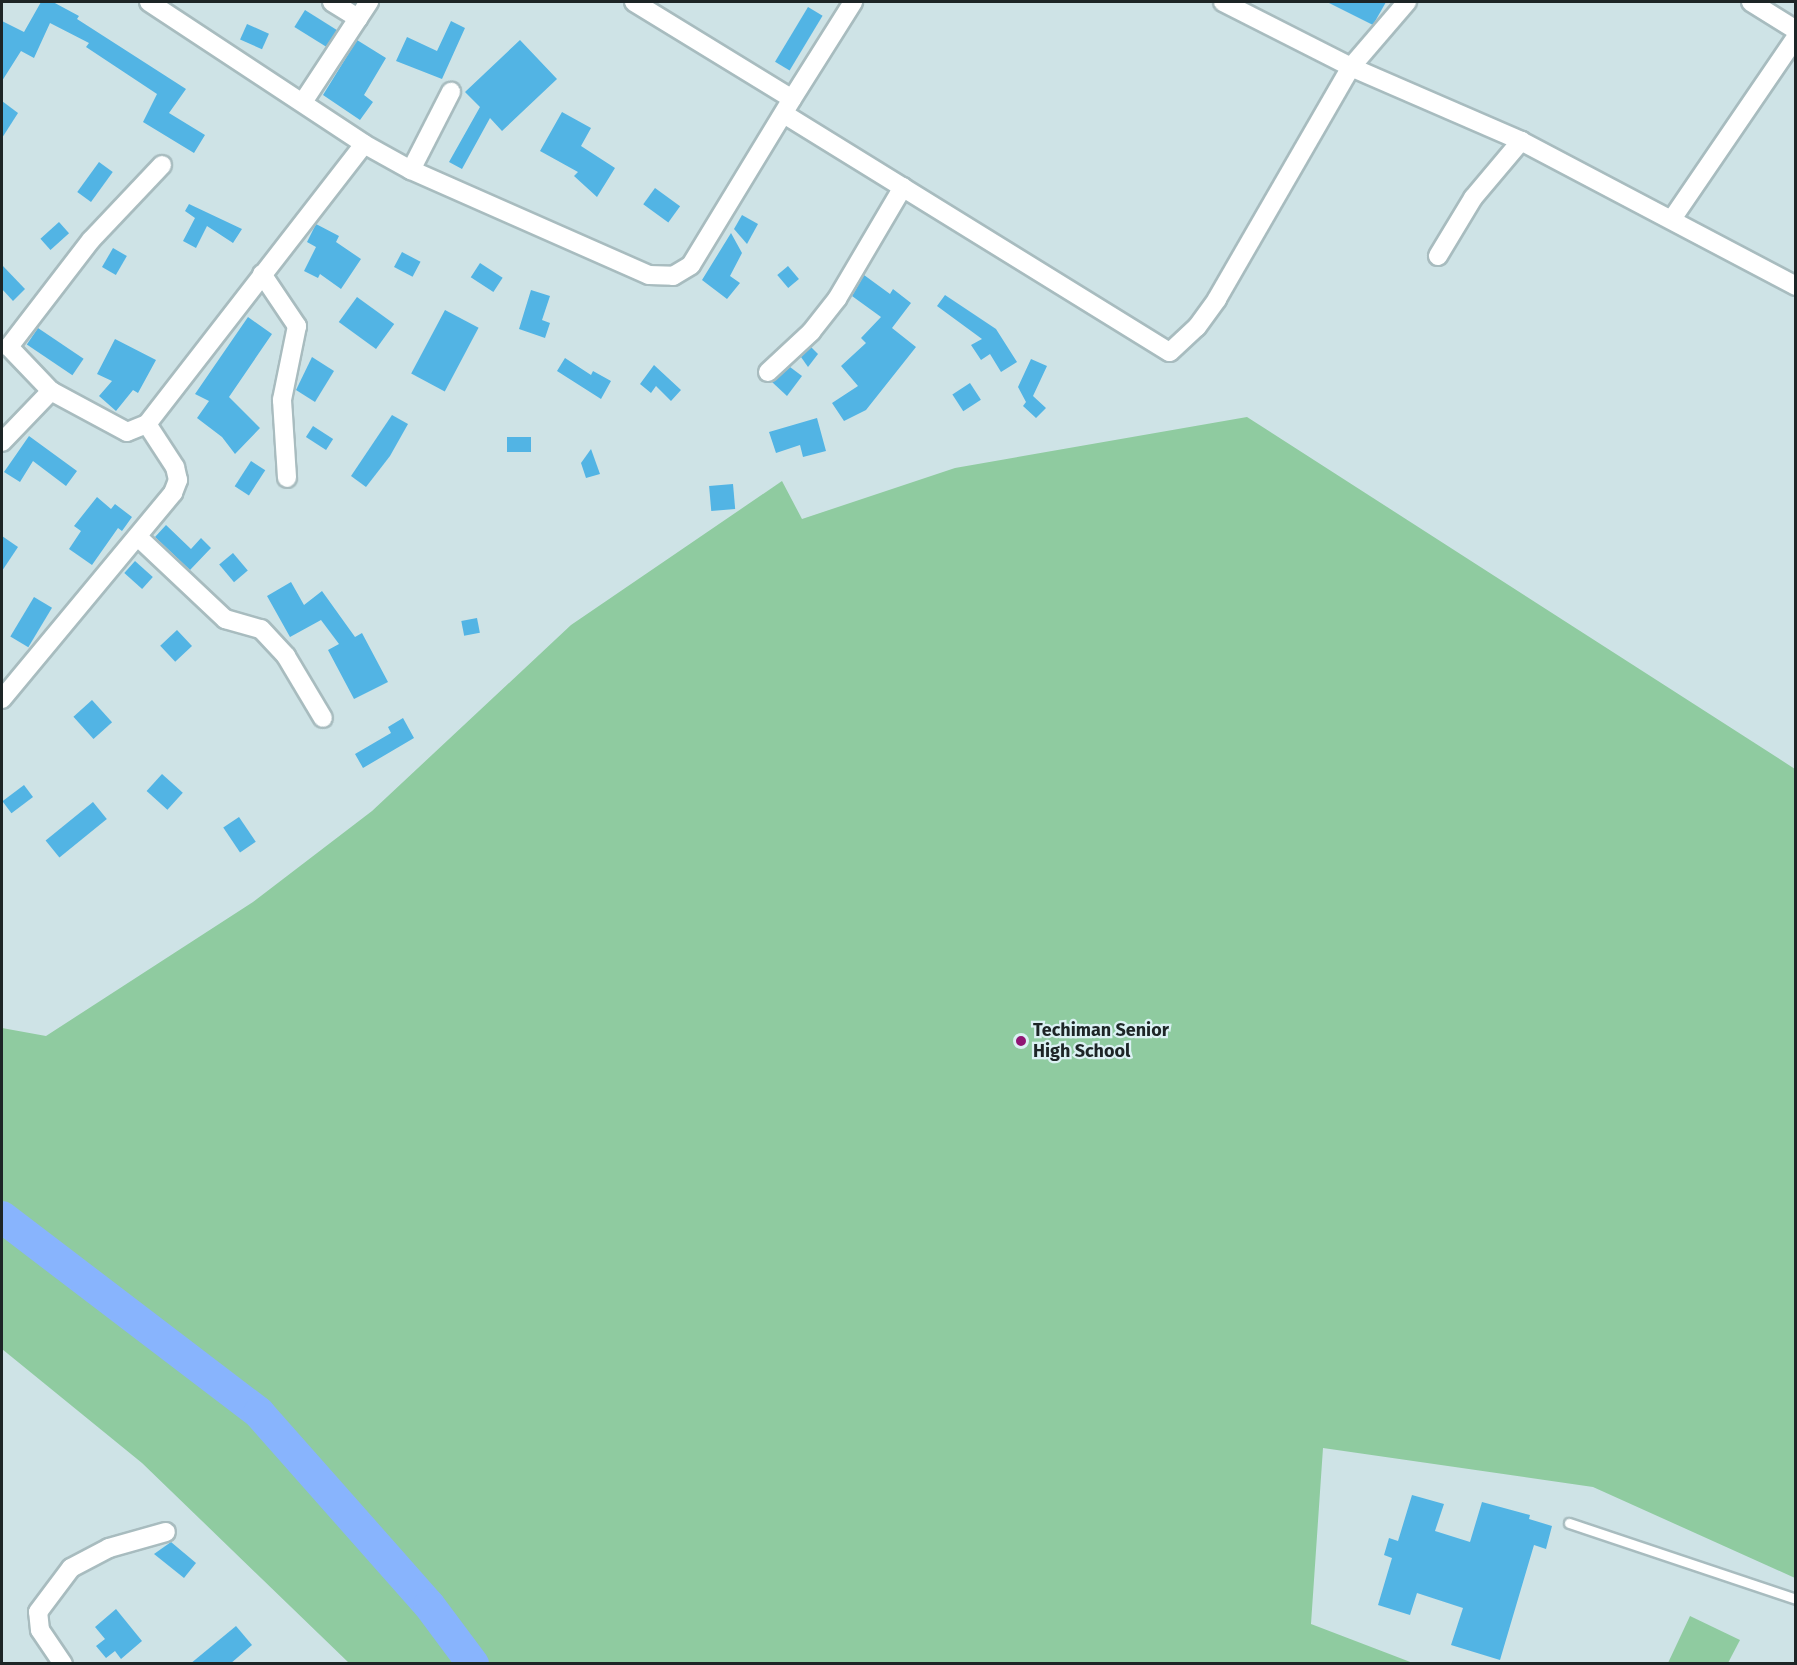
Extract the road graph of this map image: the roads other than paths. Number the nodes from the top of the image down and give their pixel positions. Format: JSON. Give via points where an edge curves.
{"nodes":[{"id":1,"x":149,"y":2,"type":"edge"},
{"id":2,"x":332,"y":2,"type":"edge"},
{"id":3,"x":369,"y":2,"type":"edge"},
{"id":4,"x":634,"y":2,"type":"edge"},
{"id":5,"x":853,"y":2,"type":"edge"},
{"id":6,"x":1223,"y":2,"type":"edge"},
{"id":7,"x":1407,"y":2,"type":"edge"},
{"id":8,"x":1751,"y":2,"type":"edge"},
{"id":9,"x":358,"y":18,"type":"junction"},
{"id":10,"x":1796,"y":30,"type":"edge"},
{"id":11,"x":1796,"y":37,"type":"edge"},
{"id":12,"x":1351,"y":67,"type":"junction"},
{"id":13,"x":452,"y":92,"type":"dead end"},
{"id":14,"x":303,"y":102,"type":"junction"},
{"id":15,"x":788,"y":107,"type":"junction"},
{"id":16,"x":1521,"y":141,"type":"junction"},
{"id":17,"x":364,"y":144,"type":"junction"},
{"id":18,"x":162,"y":165,"type":"dead end"},
{"id":19,"x":411,"y":170,"type":"junction"},
{"id":20,"x":903,"y":187,"type":"junction"},
{"id":21,"x":1672,"y":219,"type":"junction"},
{"id":22,"x":1438,"y":256,"type":"dead end"},
{"id":23,"x":262,"y":274,"type":"junction"},
{"id":24,"x":1796,"y":286,"type":"edge"},
{"id":25,"x":768,"y":372,"type":"dead end"},
{"id":26,"x":51,"y":392,"type":"junction"},
{"id":27,"x":147,"y":424,"type":"junction"},
{"id":28,"x":2,"y":442,"type":"edge"},
{"id":29,"x":286,"y":478,"type":"dead end"},
{"id":30,"x":138,"y":537,"type":"junction"},
{"id":31,"x":2,"y":699,"type":"edge"},
{"id":32,"x":323,"y":718,"type":"dead end"},
{"id":33,"x":1569,"y":1522,"type":"dead end"},
{"id":34,"x":166,"y":1532,"type":"dead end"},
{"id":35,"x":1796,"y":1599,"type":"edge"},
{"id":36,"x":63,"y":1664,"type":"edge"}],
"edges":[{"from":1,"to":14,"type":"street"},
{"from":2,"to":9,"type":"street"},
{"from":3,"to":9,"type":"street"},
{"from":4,"to":15,"type":"street"},
{"from":5,"to":15,"type":"street"},
{"from":6,"to":12,"type":"street"},
{"from":7,"to":12,"type":"street"},
{"from":8,"to":10,"type":"street"},
{"from":9,"to":14,"type":"street"},
{"from":11,"to":21,"type":"street"},
{"from":12,"to":16,"type":"street"},
{"from":12,"to":20,"type":"street","via":[[1217,299],[1197,327],[1170,352]]},
{"from":13,"to":19,"type":"street"},
{"from":14,"to":17,"type":"street"},
{"from":15,"to":19,"type":"street","via":[[691,265],[673,276],[649,275]]},
{"from":15,"to":20,"type":"street"},
{"from":16,"to":21,"type":"street"},
{"from":16,"to":22,"type":"street","via":[[1473,198]]},
{"from":17,"to":19,"type":"street"},
{"from":17,"to":23,"type":"street"},
{"from":18,"to":26,"type":"street","via":[[91,240],[12,339],[9,347],[14,356]]},
{"from":20,"to":25,"type":"street","via":[[837,299],[811,332]]},
{"from":21,"to":24,"type":"street"},
{"from":23,"to":27,"type":"street"},
{"from":23,"to":29,"type":"street","via":[[297,326],[282,400]]},
{"from":26,"to":27,"type":"street","via":[[127,432]]},
{"from":26,"to":28,"type":"street"},
{"from":27,"to":30,"type":"street","via":[[175,467],[178,480],[173,493]]},
{"from":30,"to":31,"type":"street"},
{"from":30,"to":32,"type":"street","via":[[225,619],[261,628],[286,656]]},
{"from":33,"to":35,"type":"lane"},
{"from":34,"to":36,"type":"street","via":[[109,1548],[71,1568],[38,1612],[40,1630]]}]}
